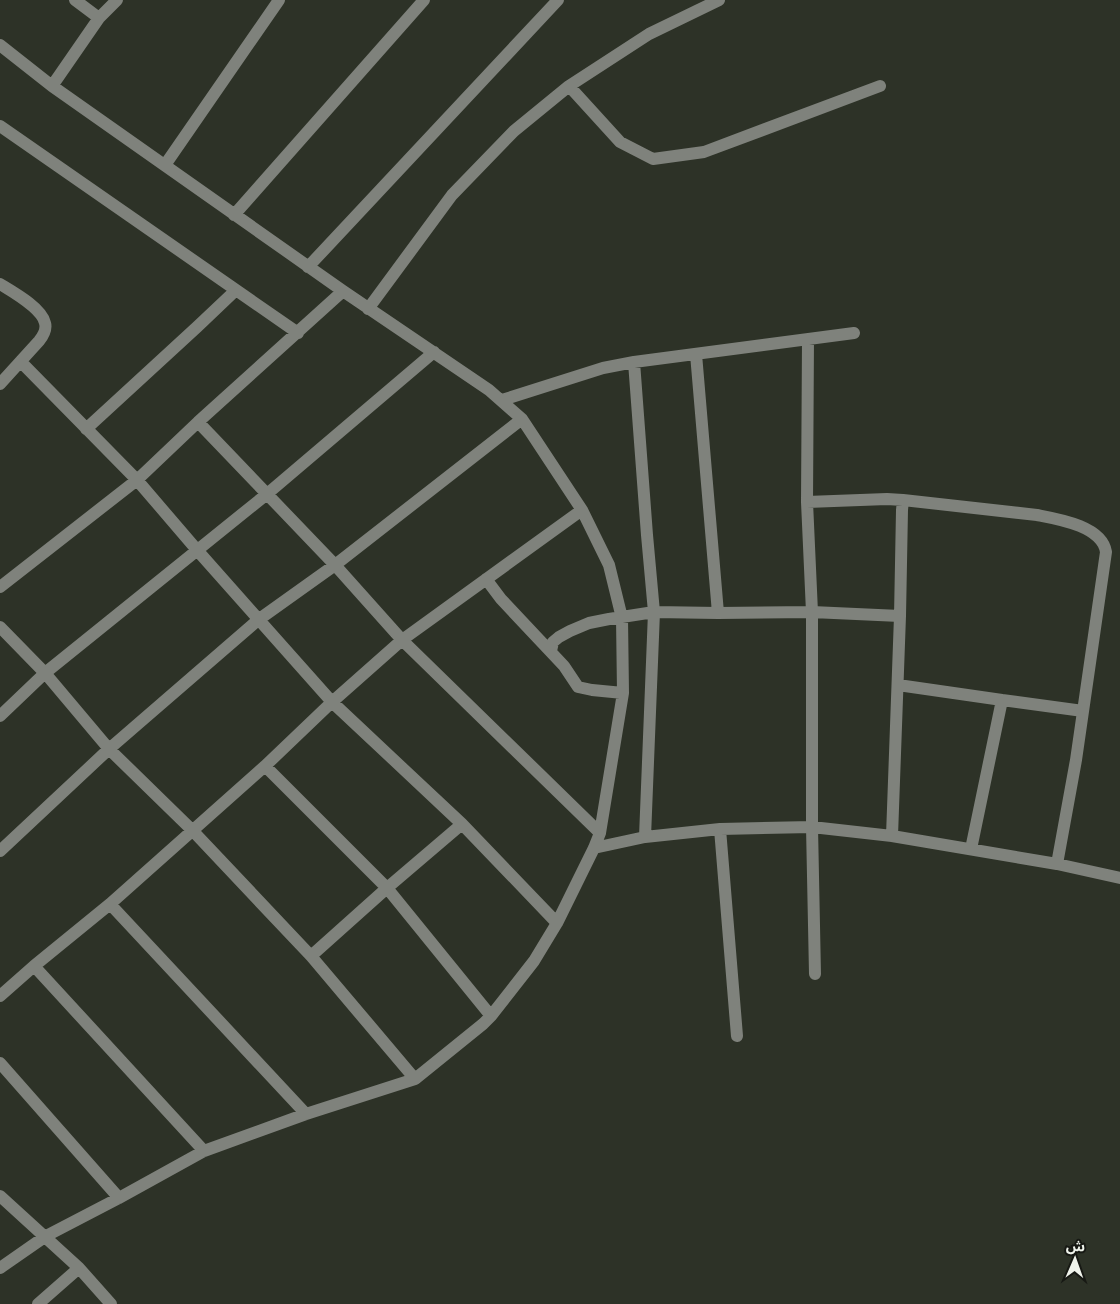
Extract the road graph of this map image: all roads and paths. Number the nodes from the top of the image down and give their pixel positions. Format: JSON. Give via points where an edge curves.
{"nodes":[{"id":1,"x":75,"y":0,"type":"edge"},
{"id":2,"x":116,"y":0,"type":"edge"},
{"id":3,"x":279,"y":0,"type":"edge"},
{"id":4,"x":424,"y":0,"type":"edge"},
{"id":5,"x":558,"y":0,"type":"edge"},
{"id":6,"x":718,"y":0,"type":"edge"},
{"id":7,"x":99,"y":18,"type":"junction"},
{"id":8,"x":0,"y":45,"type":"edge"},
{"id":9,"x":52,"y":86,"type":"junction"},
{"id":10,"x":569,"y":86,"type":"junction"},
{"id":11,"x":880,"y":86,"type":"dead end"},
{"id":12,"x":0,"y":126,"type":"edge"},
{"id":13,"x":165,"y":165,"type":"junction"},
{"id":14,"x":234,"y":215,"type":"junction"},
{"id":15,"x":308,"y":267,"type":"junction"},
{"id":16,"x":0,"y":284,"type":"edge"},
{"id":17,"x":236,"y":290,"type":"junction"},
{"id":18,"x":343,"y":292,"type":"junction"},
{"id":19,"x":368,"y":309,"type":"junction"},
{"id":20,"x":298,"y":333,"type":"junction"},
{"id":21,"x":854,"y":333,"type":"dead end"},
{"id":22,"x":808,"y":339,"type":"junction"},
{"id":23,"x":434,"y":352,"type":"junction"},
{"id":24,"x":696,"y":354,"type":"junction"},
{"id":25,"x":21,"y":362,"type":"junction"},
{"id":26,"x":634,"y":362,"type":"junction"},
{"id":27,"x":0,"y":384,"type":"edge"},
{"id":28,"x":502,"y":400,"type":"junction"},
{"id":29,"x":522,"y":419,"type":"junction"},
{"id":30,"x":198,"y":422,"type":"junction"},
{"id":31,"x":86,"y":428,"type":"junction"},
{"id":32,"x":137,"y":480,"type":"junction"},
{"id":33,"x":267,"y":494,"type":"junction"},
{"id":34,"x":903,"y":500,"type":"junction"},
{"id":35,"x":807,"y":502,"type":"junction"},
{"id":36,"x":582,"y":510,"type":"junction"},
{"id":37,"x":196,"y":550,"type":"junction"},
{"id":38,"x":335,"y":565,"type":"junction"},
{"id":39,"x":486,"y":579,"type":"junction"},
{"id":40,"x":0,"y":588,"type":"edge"},
{"id":41,"x":654,"y":612,"type":"junction"},
{"id":42,"x":812,"y":612,"type":"junction"},
{"id":43,"x":718,"y":613,"type":"junction"},
{"id":44,"x":900,"y":616,"type":"junction"},
{"id":45,"x":622,"y":618,"type":"junction"},
{"id":46,"x":258,"y":620,"type":"junction"},
{"id":47,"x":0,"y":627,"type":"edge"},
{"id":48,"x":402,"y":640,"type":"junction"},
{"id":49,"x":550,"y":651,"type":"junction"},
{"id":50,"x":44,"y":673,"type":"junction"},
{"id":51,"x":898,"y":685,"type":"junction"},
{"id":52,"x":623,"y":693,"type":"junction"},
{"id":53,"x":1002,"y":700,"type":"junction"},
{"id":54,"x":332,"y":702,"type":"junction"},
{"id":55,"x":1083,"y":711,"type":"junction"},
{"id":56,"x":0,"y":716,"type":"edge"},
{"id":57,"x":109,"y":749,"type":"junction"},
{"id":58,"x":265,"y":766,"type":"junction"},
{"id":59,"x":462,"y":824,"type":"junction"},
{"id":60,"x":812,"y":827,"type":"junction"},
{"id":61,"x":720,"y":829,"type":"junction"},
{"id":62,"x":192,"y":830,"type":"junction"},
{"id":63,"x":600,"y":833,"type":"junction"},
{"id":64,"x":892,"y":836,"type":"junction"},
{"id":65,"x":645,"y":838,"type":"junction"},
{"id":66,"x":594,"y":848,"type":"junction"},
{"id":67,"x":971,"y":849,"type":"junction"},
{"id":68,"x":0,"y":851,"type":"edge"},
{"id":69,"x":1057,"y":864,"type":"junction"},
{"id":70,"x":1120,"y":878,"type":"edge"},
{"id":71,"x":387,"y":888,"type":"junction"},
{"id":72,"x":110,"y":904,"type":"junction"},
{"id":73,"x":557,"y":923,"type":"junction"},
{"id":74,"x":311,"y":956,"type":"junction"},
{"id":75,"x":34,"y":966,"type":"junction"},
{"id":76,"x":815,"y":974,"type":"dead end"},
{"id":77,"x":0,"y":996,"type":"edge"},
{"id":78,"x":491,"y":1016,"type":"junction"},
{"id":79,"x":737,"y":1036,"type":"dead end"},
{"id":80,"x":0,"y":1063,"type":"edge"},
{"id":81,"x":415,"y":1079,"type":"junction"},
{"id":82,"x":306,"y":1114,"type":"junction"},
{"id":83,"x":204,"y":1151,"type":"junction"},
{"id":84,"x":0,"y":1196,"type":"edge"},
{"id":85,"x":118,"y":1198,"type":"junction"},
{"id":86,"x":46,"y":1236,"type":"junction"},
{"id":87,"x":0,"y":1268,"type":"edge"},
{"id":88,"x":79,"y":1268,"type":"junction"},
{"id":89,"x":38,"y":1304,"type":"edge"},
{"id":90,"x":111,"y":1304,"type":"edge"}],
"edges":[{"from":1,"to":7,"type":"street"},
{"from":2,"to":7,"type":"street"},
{"from":3,"to":13,"type":"street"},
{"from":4,"to":14,"type":"street"},
{"from":5,"to":15,"type":"street"},
{"from":6,"to":10,"type":"street","via":[[649,34]]},
{"from":7,"to":9,"type":"street"},
{"from":8,"to":9,"type":"street"},
{"from":9,"to":13,"type":"street"},
{"from":10,"to":11,"type":"street","via":[[620,142],[653,159],[704,152]]},
{"from":10,"to":19,"type":"street","via":[[514,131],[452,195]]},
{"from":12,"to":17,"type":"street"},
{"from":13,"to":14,"type":"street"},
{"from":14,"to":15,"type":"street"},
{"from":15,"to":18,"type":"street"},
{"from":16,"to":25,"type":"street","via":[[30,303],[44,318],[44,335]]},
{"from":17,"to":20,"type":"street"},
{"from":17,"to":31,"type":"street"},
{"from":18,"to":19,"type":"street"},
{"from":18,"to":20,"type":"street"},
{"from":19,"to":23,"type":"street"},
{"from":20,"to":30,"type":"street"},
{"from":21,"to":22,"type":"street"},
{"from":22,"to":24,"type":"street"},
{"from":22,"to":35,"type":"street"},
{"from":23,"to":28,"type":"street"},
{"from":23,"to":33,"type":"street"},
{"from":24,"to":26,"type":"street"},
{"from":24,"to":43,"type":"street"},
{"from":25,"to":27,"type":"street"},
{"from":25,"to":31,"type":"street"},
{"from":26,"to":28,"type":"street","via":[[603,368]]},
{"from":26,"to":41,"type":"street"},
{"from":28,"to":29,"type":"street"},
{"from":29,"to":36,"type":"street"},
{"from":29,"to":38,"type":"street"},
{"from":30,"to":32,"type":"street"},
{"from":30,"to":33,"type":"street"},
{"from":31,"to":32,"type":"street"},
{"from":32,"to":37,"type":"street"},
{"from":32,"to":40,"type":"street"},
{"from":33,"to":37,"type":"street"},
{"from":33,"to":38,"type":"street"},
{"from":34,"to":35,"type":"street"},
{"from":34,"to":44,"type":"street"},
{"from":34,"to":55,"type":"street","via":[[1056,518],[1073,522],[1103,542],[1106,552]]},
{"from":35,"to":42,"type":"street"},
{"from":36,"to":39,"type":"street"},
{"from":36,"to":45,"type":"street","via":[[609,565]]},
{"from":37,"to":46,"type":"street"},
{"from":37,"to":50,"type":"street"},
{"from":38,"to":46,"type":"street"},
{"from":38,"to":48,"type":"street"},
{"from":39,"to":48,"type":"street"},
{"from":39,"to":49,"type":"street"},
{"from":41,"to":43,"type":"street"},
{"from":41,"to":45,"type":"street"},
{"from":41,"to":65,"type":"street"},
{"from":42,"to":43,"type":"street"},
{"from":42,"to":44,"type":"street"},
{"from":42,"to":60,"type":"street"},
{"from":44,"to":51,"type":"street"},
{"from":45,"to":49,"type":"street","via":[[589,623],[570,631],[553,642]]},
{"from":45,"to":52,"type":"street"},
{"from":46,"to":54,"type":"street"},
{"from":46,"to":57,"type":"street"},
{"from":47,"to":50,"type":"street"},
{"from":48,"to":54,"type":"street"},
{"from":48,"to":63,"type":"street"},
{"from":49,"to":52,"type":"street","via":[[578,687]]},
{"from":50,"to":56,"type":"street"},
{"from":50,"to":57,"type":"street"},
{"from":51,"to":53,"type":"street"},
{"from":51,"to":64,"type":"street"},
{"from":52,"to":63,"type":"street"},
{"from":53,"to":55,"type":"street"},
{"from":53,"to":67,"type":"street"},
{"from":54,"to":58,"type":"street"},
{"from":54,"to":59,"type":"street"},
{"from":55,"to":69,"type":"street"},
{"from":57,"to":62,"type":"street"},
{"from":57,"to":68,"type":"street"},
{"from":58,"to":62,"type":"street"},
{"from":58,"to":71,"type":"street"},
{"from":59,"to":71,"type":"street"},
{"from":59,"to":73,"type":"street"},
{"from":60,"to":61,"type":"street"},
{"from":60,"to":64,"type":"street"},
{"from":60,"to":76,"type":"street"},
{"from":61,"to":65,"type":"street"},
{"from":61,"to":79,"type":"street"},
{"from":62,"to":72,"type":"street"},
{"from":62,"to":74,"type":"street"},
{"from":63,"to":66,"type":"street"},
{"from":64,"to":67,"type":"street"},
{"from":65,"to":66,"type":"street"},
{"from":66,"to":73,"type":"street"},
{"from":67,"to":69,"type":"street"},
{"from":69,"to":70,"type":"street"},
{"from":71,"to":74,"type":"street"},
{"from":71,"to":78,"type":"street"},
{"from":72,"to":75,"type":"street"},
{"from":72,"to":82,"type":"street"},
{"from":73,"to":78,"type":"street","via":[[534,960]]},
{"from":74,"to":81,"type":"street"},
{"from":75,"to":77,"type":"street"},
{"from":75,"to":83,"type":"street"},
{"from":78,"to":81,"type":"street"},
{"from":80,"to":85,"type":"street"},
{"from":81,"to":82,"type":"street"},
{"from":82,"to":83,"type":"street"},
{"from":83,"to":85,"type":"street"},
{"from":84,"to":86,"type":"street"},
{"from":85,"to":86,"type":"street"},
{"from":86,"to":87,"type":"street"},
{"from":86,"to":88,"type":"street"},
{"from":88,"to":89,"type":"street"},
{"from":88,"to":90,"type":"street"}]}
